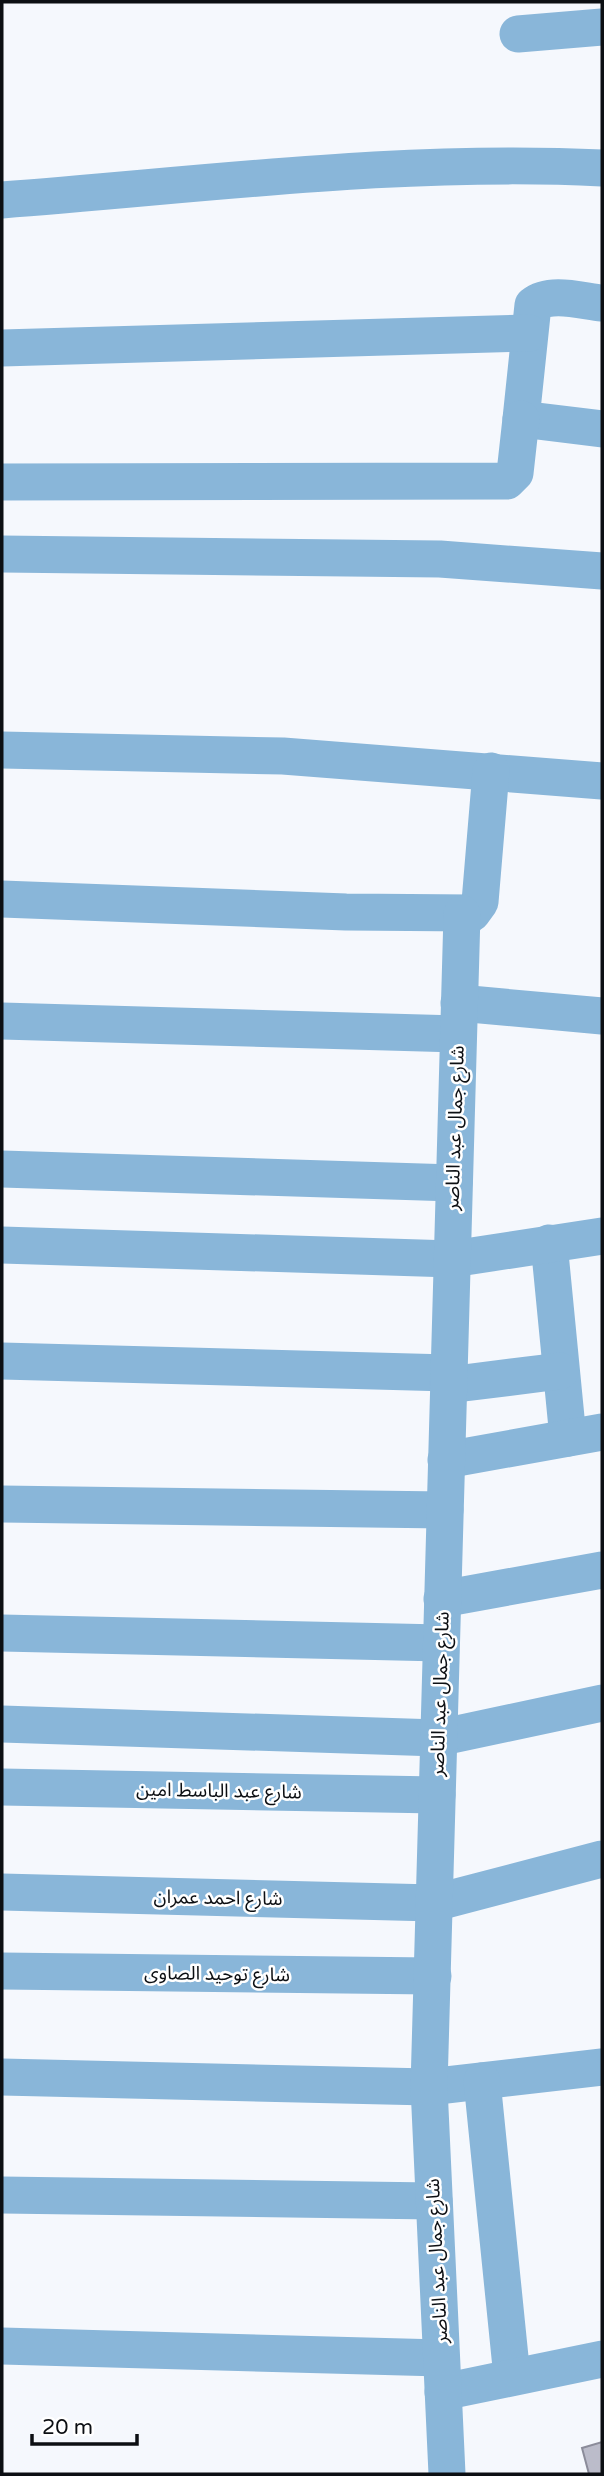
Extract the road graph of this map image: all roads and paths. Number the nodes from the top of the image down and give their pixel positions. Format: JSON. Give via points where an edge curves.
{"nodes":[{"id":1,"x":602,"y":27,"type":"edge"},
{"id":2,"x":517,"y":34,"type":"dead end"},
{"id":3,"x":602,"y":168,"type":"edge"},
{"id":4,"x":2,"y":200,"type":"edge"},
{"id":5,"x":602,"y":303,"type":"edge"},
{"id":6,"x":529,"y":333,"type":"junction"},
{"id":7,"x":2,"y":348,"type":"edge"},
{"id":8,"x":521,"y":419,"type":"junction"},
{"id":9,"x":602,"y":429,"type":"edge"},
{"id":10,"x":2,"y":482,"type":"edge"},
{"id":11,"x":2,"y":554,"type":"edge"},
{"id":12,"x":602,"y":571,"type":"edge"},
{"id":13,"x":2,"y":750,"type":"edge"},
{"id":14,"x":491,"y":771,"type":"junction"},
{"id":15,"x":602,"y":781,"type":"edge"},
{"id":16,"x":2,"y":899,"type":"edge"},
{"id":17,"x":462,"y":914,"type":"junction"},
{"id":18,"x":602,"y":1016,"type":"edge"},
{"id":19,"x":458,"y":1018,"type":"junction"},
{"id":20,"x":2,"y":1021,"type":"edge"},
{"id":21,"x":2,"y":1169,"type":"edge"},
{"id":22,"x":454,"y":1183,"type":"junction"},
{"id":23,"x":602,"y":1236,"type":"edge"},
{"id":24,"x":549,"y":1243,"type":"junction"},
{"id":25,"x":2,"y":1245,"type":"edge"},
{"id":26,"x":452,"y":1259,"type":"junction"},
{"id":27,"x":2,"y":1361,"type":"edge"},
{"id":28,"x":560,"y":1371,"type":"junction"},
{"id":29,"x":449,"y":1379,"type":"junction"},
{"id":30,"x":585,"y":1435,"type":"edge"},
{"id":31,"x":446,"y":1460,"type":"junction"},
{"id":32,"x":2,"y":1504,"type":"edge"},
{"id":33,"x":445,"y":1510,"type":"junction"},
{"id":34,"x":602,"y":1570,"type":"edge"},
{"id":35,"x":442,"y":1599,"type":"junction"},
{"id":36,"x":2,"y":1633,"type":"edge"},
{"id":37,"x":441,"y":1643,"type":"junction"},
{"id":38,"x":602,"y":1703,"type":"edge"},
{"id":39,"x":2,"y":1724,"type":"edge"},
{"id":40,"x":439,"y":1738,"type":"junction"},
{"id":41,"x":2,"y":1787,"type":"edge"},
{"id":42,"x":437,"y":1795,"type":"junction"},
{"id":43,"x":602,"y":1859,"type":"edge"},
{"id":44,"x":2,"y":1892,"type":"edge"},
{"id":45,"x":434,"y":1903,"type":"junction"},
{"id":46,"x":2,"y":1971,"type":"edge"},
{"id":47,"x":433,"y":1976,"type":"junction"},
{"id":48,"x":602,"y":2067,"type":"edge"},
{"id":49,"x":2,"y":2077,"type":"edge"},
{"id":50,"x":482,"y":2081,"type":"junction"},
{"id":51,"x":429,"y":2087,"type":"junction"},
{"id":52,"x":2,"y":2195,"type":"edge"},
{"id":53,"x":434,"y":2201,"type":"junction"},
{"id":54,"x":2,"y":2346,"type":"edge"},
{"id":55,"x":602,"y":2359,"type":"edge"},
{"id":56,"x":442,"y":2375,"type":"junction"},
{"id":57,"x":512,"y":2377,"type":"junction"},
{"id":58,"x":447,"y":2474,"type":"edge"}],
"edges":[{"from":1,"to":2,"type":"street"},
{"from":3,"to":4,"type":"street","via":[[498,166],[313,174]]},
{"from":5,"to":6,"type":"street","via":[[540,300],[533,305]]},
{"from":6,"to":7,"type":"street"},
{"from":6,"to":8,"type":"street"},
{"from":8,"to":9,"type":"street"},
{"from":8,"to":10,"type":"street","via":[[514,473],[507,481]]},
{"from":11,"to":12,"type":"street","via":[[440,559]]},
{"from":13,"to":14,"type":"street","via":[[283,756]]},
{"from":14,"to":15,"type":"street"},
{"from":14,"to":17,"type":"street","via":[[480,902],[472,913]]},
{"from":16,"to":17,"type":"street"},
{"from":17,"to":19,"type":"street","name":"شارع جمال عبد الناصر"},
{"from":18,"to":19,"type":"street"},
{"from":19,"to":20,"type":"street"},
{"from":19,"to":22,"type":"street","name":"شارع جمال عبد الناصر"},
{"from":21,"to":22,"type":"street"},
{"from":22,"to":26,"type":"street","name":"شارع جمال عبد الناصر"},
{"from":23,"to":24,"type":"street"},
{"from":24,"to":26,"type":"street"},
{"from":24,"to":28,"type":"street"},
{"from":25,"to":26,"type":"street"},
{"from":26,"to":29,"type":"street","name":"شارع جمال عبد الناصر"},
{"from":27,"to":29,"type":"street"},
{"from":28,"to":29,"type":"street"},
{"from":28,"to":30,"type":"street"},
{"from":29,"to":31,"type":"street","name":"شارع جمال عبد الناصر"},
{"from":30,"to":31,"type":"street"},
{"from":31,"to":33,"type":"street","name":"شارع جمال عبد الناصر"},
{"from":32,"to":33,"type":"street"},
{"from":33,"to":35,"type":"street","name":"شارع جمال عبد الناصر"},
{"from":34,"to":35,"type":"street"},
{"from":35,"to":37,"type":"street","name":"شارع جمال عبد الناصر"},
{"from":36,"to":37,"type":"street"},
{"from":37,"to":40,"type":"street","name":"شارع جمال عبد الناصر"},
{"from":38,"to":40,"type":"street"},
{"from":39,"to":40,"type":"street"},
{"from":40,"to":42,"type":"street","name":"شارع جمال عبد الناصر"},
{"from":41,"to":42,"type":"street","name":"شارع عبد الباسط امين"},
{"from":42,"to":45,"type":"street","name":"شارع جمال عبد الناصر"},
{"from":43,"to":45,"type":"street","name":"شارع احمد عمران"},
{"from":44,"to":45,"type":"street","name":"شارع احمد عمران"},
{"from":45,"to":47,"type":"street","name":"شارع جمال عبد الناصر"},
{"from":46,"to":47,"type":"street","name":"شارع توحيد الصاوى"},
{"from":47,"to":51,"type":"street","name":"شارع جمال عبد الناصر"},
{"from":48,"to":50,"type":"street"},
{"from":49,"to":51,"type":"street"},
{"from":50,"to":51,"type":"street"},
{"from":50,"to":57,"type":"street"},
{"from":51,"to":53,"type":"street","name":"شارع جمال عبد الناصر"},
{"from":52,"to":53,"type":"street"},
{"from":53,"to":56,"type":"street","name":"شارع جمال عبد الناصر"},
{"from":54,"to":56,"type":"street"},
{"from":55,"to":57,"type":"street"},
{"from":56,"to":57,"type":"street"},
{"from":56,"to":58,"type":"street","name":"شارع جمال عبد الناصر"}]}
